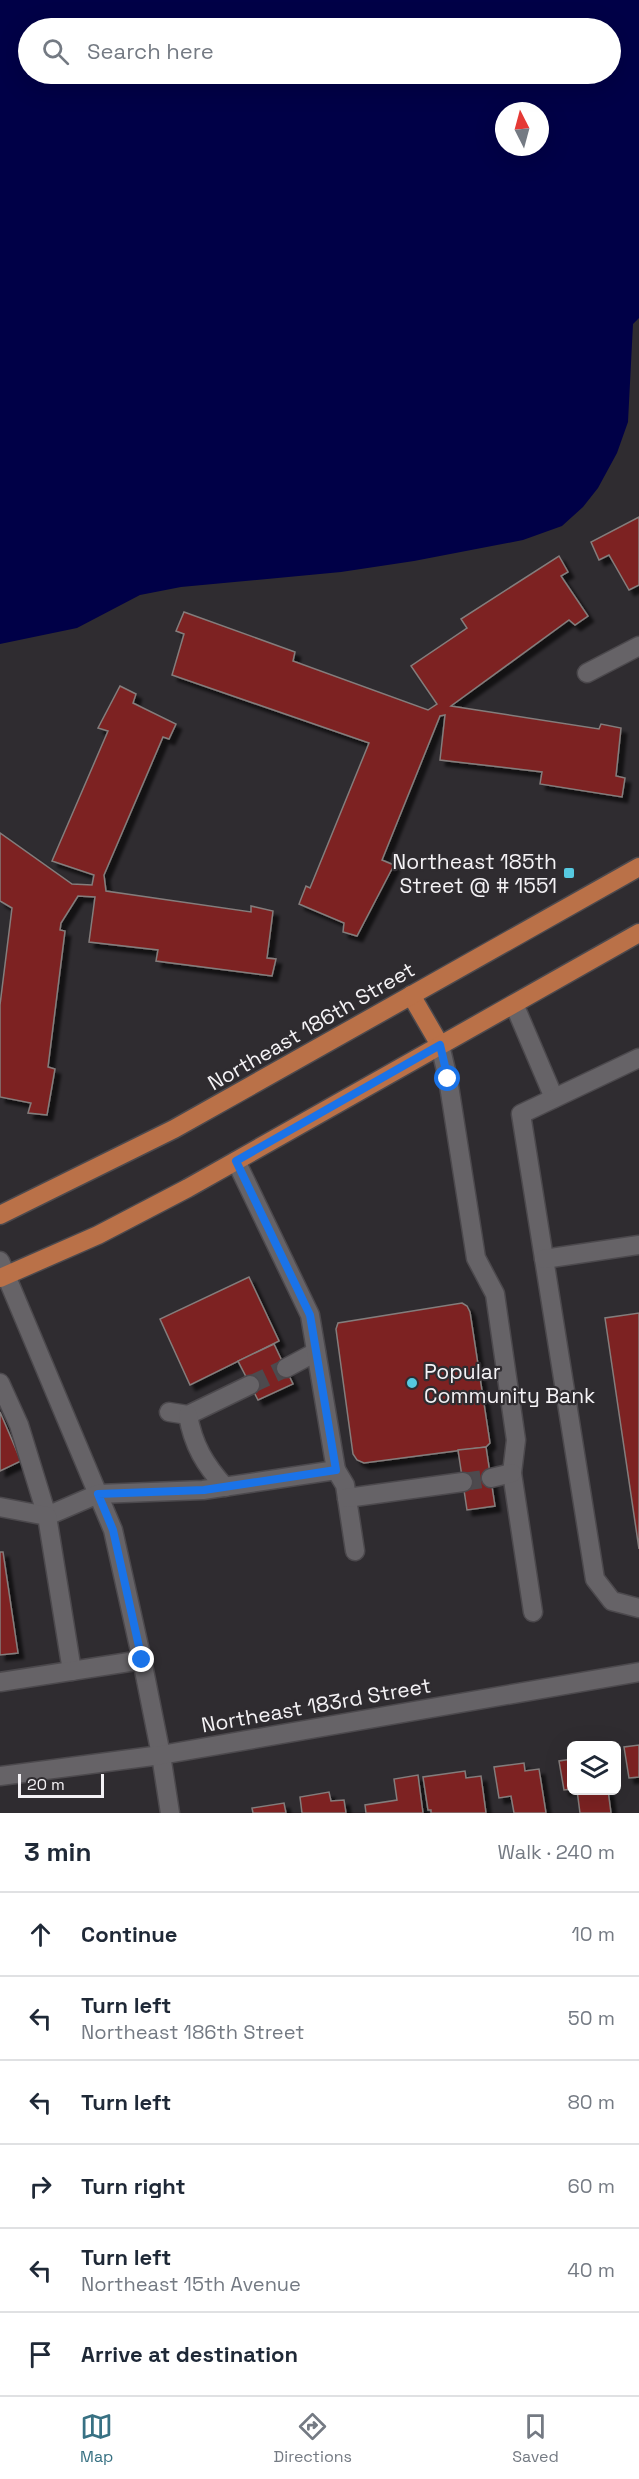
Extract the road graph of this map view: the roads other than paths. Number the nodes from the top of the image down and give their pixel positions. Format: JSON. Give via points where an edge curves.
{"nodes":[{"id":1,"x":639,"y":646,"type":"edge"},
{"id":2,"x":586,"y":673,"type":"dead end"},
{"id":3,"x":639,"y":867,"type":"edge"},
{"id":4,"x":639,"y":933,"type":"edge"},
{"id":5,"x":411,"y":995,"type":"junction"},
{"id":6,"x":514,"y":1004,"type":"junction"},
{"id":7,"x":440,"y":1045,"type":"junction"},
{"id":8,"x":639,"y":1058,"type":"edge"},
{"id":9,"x":554,"y":1098,"type":"junction"},
{"id":10,"x":236,"y":1161,"type":"junction"},
{"id":11,"x":0,"y":1215,"type":"edge"},
{"id":12,"x":639,"y":1245,"type":"edge"},
{"id":13,"x":544,"y":1259,"type":"junction"},
{"id":14,"x":2,"y":1272,"type":"edge"},
{"id":15,"x":316,"y":1352,"type":"junction"},
{"id":16,"x":286,"y":1368,"type":"tunnel mouth"},
{"id":17,"x":0,"y":1383,"type":"edge"},
{"id":18,"x":250,"y":1385,"type":"tunnel mouth"},
{"id":19,"x":168,"y":1412,"type":"dead end"},
{"id":20,"x":188,"y":1415,"type":"junction"},
{"id":21,"x":336,"y":1470,"type":"junction"},
{"id":22,"x":512,"y":1473,"type":"junction"},
{"id":23,"x":491,"y":1478,"type":"tunnel mouth"},
{"id":24,"x":463,"y":1482,"type":"tunnel mouth"},
{"id":25,"x":225,"y":1487,"type":"junction"},
{"id":26,"x":98,"y":1494,"type":"junction"},
{"id":27,"x":347,"y":1498,"type":"junction"},
{"id":28,"x":0,"y":1507,"type":"edge"},
{"id":29,"x":47,"y":1516,"type":"junction"},
{"id":30,"x":356,"y":1551,"type":"dead end"},
{"id":31,"x":639,"y":1608,"type":"edge"},
{"id":32,"x":533,"y":1612,"type":"dead end"},
{"id":33,"x":142,"y":1660,"type":"junction"},
{"id":34,"x":72,"y":1671,"type":"junction"},
{"id":35,"x":639,"y":1672,"type":"edge"},
{"id":36,"x":0,"y":1682,"type":"edge"},
{"id":37,"x":161,"y":1755,"type":"junction"},
{"id":38,"x":0,"y":1776,"type":"edge"},
{"id":39,"x":170,"y":1813,"type":"edge"}],
"edges":[{"from":1,"to":2,"type":"street"},
{"from":3,"to":5,"type":"main road","name":"Northeast 186th Street"},
{"from":4,"to":6,"type":"main road"},
{"from":5,"to":7,"type":"main road"},
{"from":5,"to":11,"type":"main road","name":"Northeast 186th Street","via":[[174,1129]]},
{"from":6,"to":7,"type":"main road"},
{"from":6,"to":9,"type":"street"},
{"from":7,"to":10,"type":"main road"},
{"from":7,"to":22,"type":"street","via":[[476,1258],[495,1294],[516,1440]]},
{"from":8,"to":9,"type":"street"},
{"from":9,"to":13,"type":"street","via":[[521,1114]]},
{"from":10,"to":14,"type":"main road","via":[[98,1235]]},
{"from":10,"to":15,"type":"street","via":[[310,1315]]},
{"from":12,"to":13,"type":"street"},
{"from":13,"to":31,"type":"street","via":[[595,1579],[612,1601]]},
{"from":14,"to":26,"type":"street"},
{"from":15,"to":16,"type":"street"},
{"from":15,"to":21,"type":"street"},
{"from":17,"to":29,"type":"street","via":[[22,1435]]},
{"from":18,"to":20,"type":"street"},
{"from":19,"to":20,"type":"street"},
{"from":20,"to":25,"type":"street","via":[[200,1456]]},
{"from":21,"to":25,"type":"street"},
{"from":21,"to":27,"type":"street"},
{"from":22,"to":23,"type":"street"},
{"from":22,"to":32,"type":"street"},
{"from":24,"to":27,"type":"street"},
{"from":25,"to":26,"type":"street"},
{"from":26,"to":29,"type":"street"},
{"from":26,"to":33,"type":"street","via":[[113,1530]]},
{"from":27,"to":30,"type":"street"},
{"from":28,"to":29,"type":"street"},
{"from":29,"to":34,"type":"street"},
{"from":33,"to":34,"type":"street"},
{"from":33,"to":37,"type":"street"},
{"from":34,"to":36,"type":"street"},
{"from":35,"to":37,"type":"street","name":"Northeast 183rd Street"},
{"from":37,"to":38,"type":"street","name":"Northeast 183rd Street"},
{"from":37,"to":39,"type":"street"}]}
